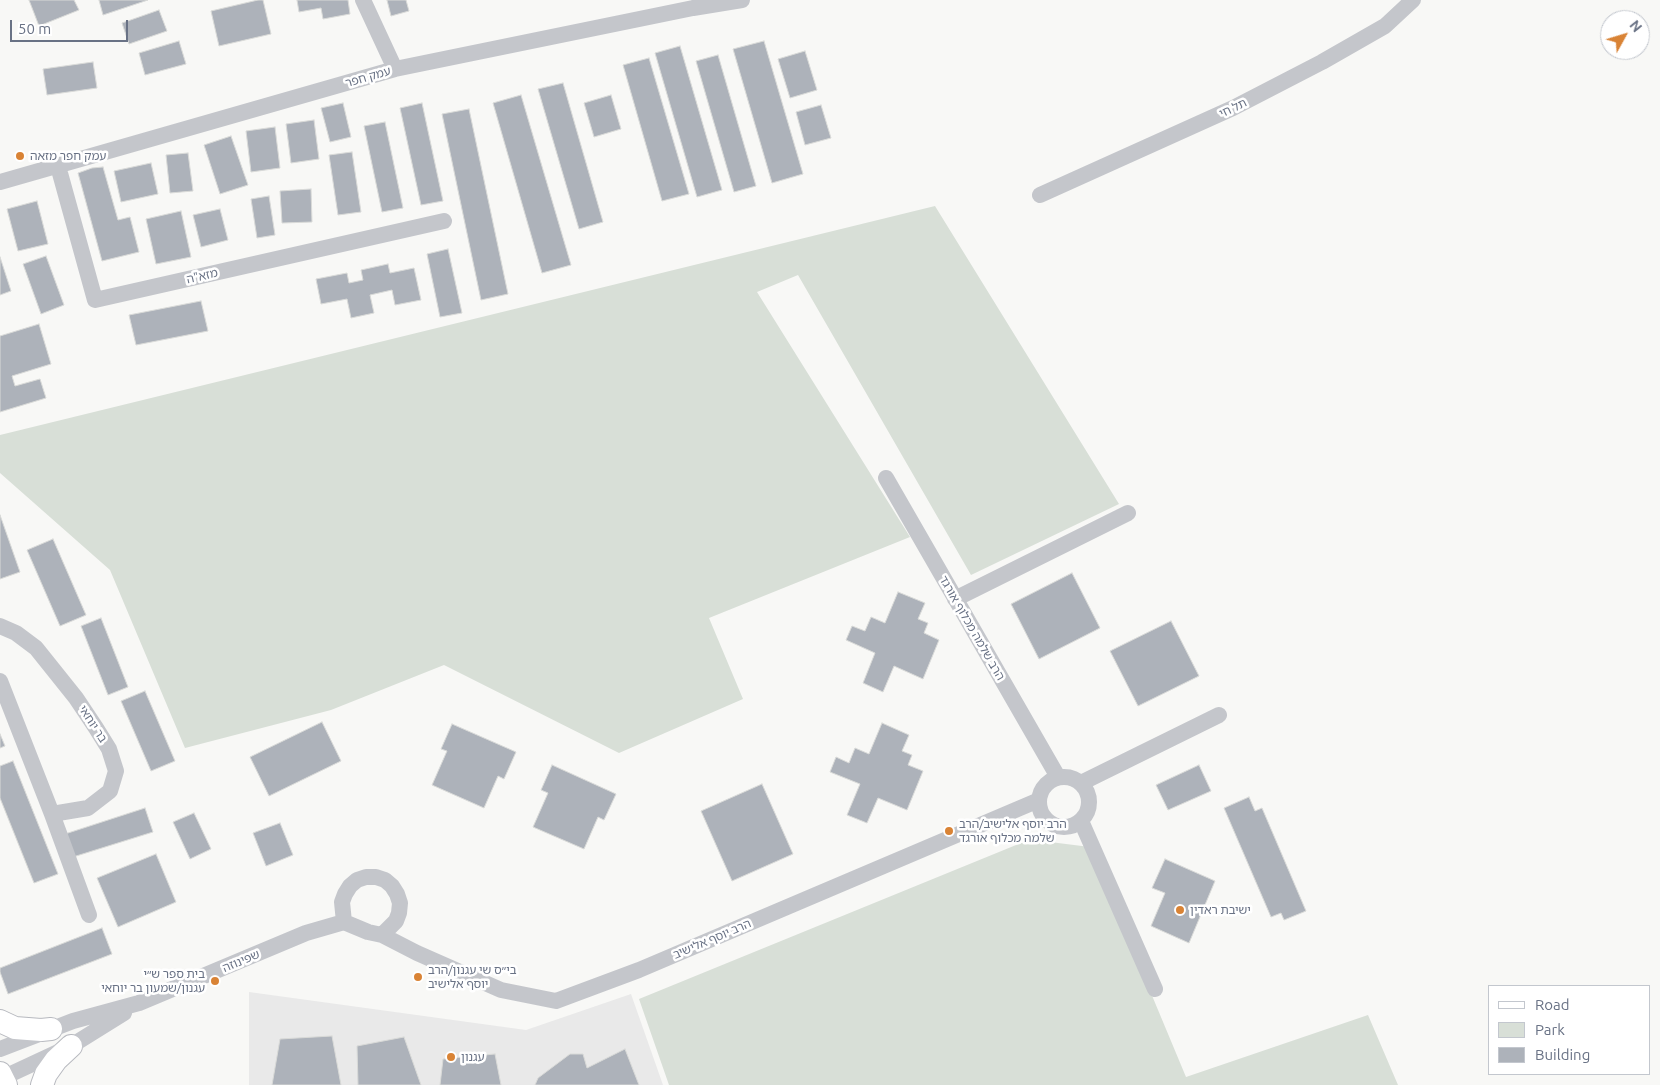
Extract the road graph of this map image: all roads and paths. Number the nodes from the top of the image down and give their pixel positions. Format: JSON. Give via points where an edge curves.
{"nodes":[{"id":1,"x":363,"y":0,"type":"edge"},
{"id":2,"x":742,"y":0,"type":"edge"},
{"id":3,"x":1413,"y":0,"type":"edge"},
{"id":4,"x":692,"y":4,"type":"edge"},
{"id":5,"x":395,"y":69,"type":"junction"},
{"id":6,"x":58,"y":166,"type":"junction"},
{"id":7,"x":0,"y":182,"type":"edge"},
{"id":8,"x":1040,"y":195,"type":"dead end"},
{"id":9,"x":444,"y":221,"type":"dead end"},
{"id":10,"x":886,"y":478,"type":"dead end"},
{"id":11,"x":1128,"y":513,"type":"dead end"},
{"id":12,"x":956,"y":598,"type":"junction"},
{"id":13,"x":0,"y":626,"type":"edge"},
{"id":14,"x":0,"y":681,"type":"edge"},
{"id":15,"x":1219,"y":716,"type":"dead end"},
{"id":16,"x":1058,"y":777,"type":"junction"},
{"id":17,"x":1081,"y":783,"type":"junction"},
{"id":18,"x":1039,"y":800,"type":"junction"},
{"id":19,"x":52,"y":814,"type":"junction"},
{"id":20,"x":1081,"y":821,"type":"junction"},
{"id":21,"x":89,"y":915,"type":"dead end"},
{"id":22,"x":344,"y":922,"type":"junction"},
{"id":23,"x":382,"y":935,"type":"junction"},
{"id":24,"x":1155,"y":989,"type":"dead end"},
{"id":25,"x":139,"y":1003,"type":"junction"},
{"id":26,"x":0,"y":1022,"type":"edge"},
{"id":27,"x":51,"y":1029,"type":"junction"},
{"id":28,"x":70,"y":1046,"type":"junction"},
{"id":29,"x":0,"y":1049,"type":"edge"},
{"id":30,"x":2,"y":1078,"type":"edge"},
{"id":31,"x":42,"y":1085,"type":"edge"}],
"edges":[{"from":1,"to":5,"type":"street"},
{"from":2,"to":4,"type":"street","name":"עמק חפר"},
{"from":3,"to":8,"type":"street","name":"תל חי","via":[[1386,26],[1322,62],[1233,108]]},
{"from":4,"to":5,"type":"street","name":"עמק חפר"},
{"from":5,"to":6,"type":"street","name":"עמק חפר"},
{"from":6,"to":7,"type":"street","name":"עמק חפר"},
{"from":6,"to":9,"type":"street","name":"מזא\"ה","via":[[96,300]]},
{"from":10,"to":12,"type":"street","name":"הרב שלמה מכלוף אורגד"},
{"from":11,"to":12,"type":"street"},
{"from":12,"to":16,"type":"street","name":"הרב שלמה מכלוף אורגד"},
{"from":13,"to":19,"type":"street","name":"בר יוחאי","via":[[36,648],[76,698],[109,749],[116,771],[110,790],[88,808]]},
{"from":14,"to":19,"type":"street"},
{"from":15,"to":17,"type":"street"},
{"from":16,"to":17,"type":"street","via":[[1074,778]]},
{"from":16,"to":18,"type":"street","via":[[1045,785]]},
{"from":17,"to":20,"type":"street","via":[[1089,797],[1089,806]]},
{"from":18,"to":20,"type":"street","via":[[1043,815],[1049,822],[1065,827]]},
{"from":18,"to":23,"type":"street","name":"הרב יוסף אלישיב","via":[[639,970],[556,1001],[501,990]]},
{"from":19,"to":21,"type":"street"},
{"from":20,"to":24,"type":"street"},
{"from":22,"to":23,"type":"street"},
{"from":22,"to":23,"type":"street","via":[[342,902],[350,886],[366,877],[385,880],[392,886],[400,903],[396,921]]},
{"from":22,"to":25,"type":"street","name":"שפינוזה","via":[[306,933]]},
{"from":25,"to":27,"type":"street","name":"שפינוזה"},
{"from":25,"to":28,"type":"street","name":"שפינוזה"},
{"from":26,"to":27,"type":"main road","via":[[15,1028]]},
{"from":27,"to":29,"type":"street","name":"שפינוזה"},
{"from":28,"to":30,"type":"street","name":"שפינוזה"},
{"from":28,"to":31,"type":"main road","via":[[56,1060]]}]}
